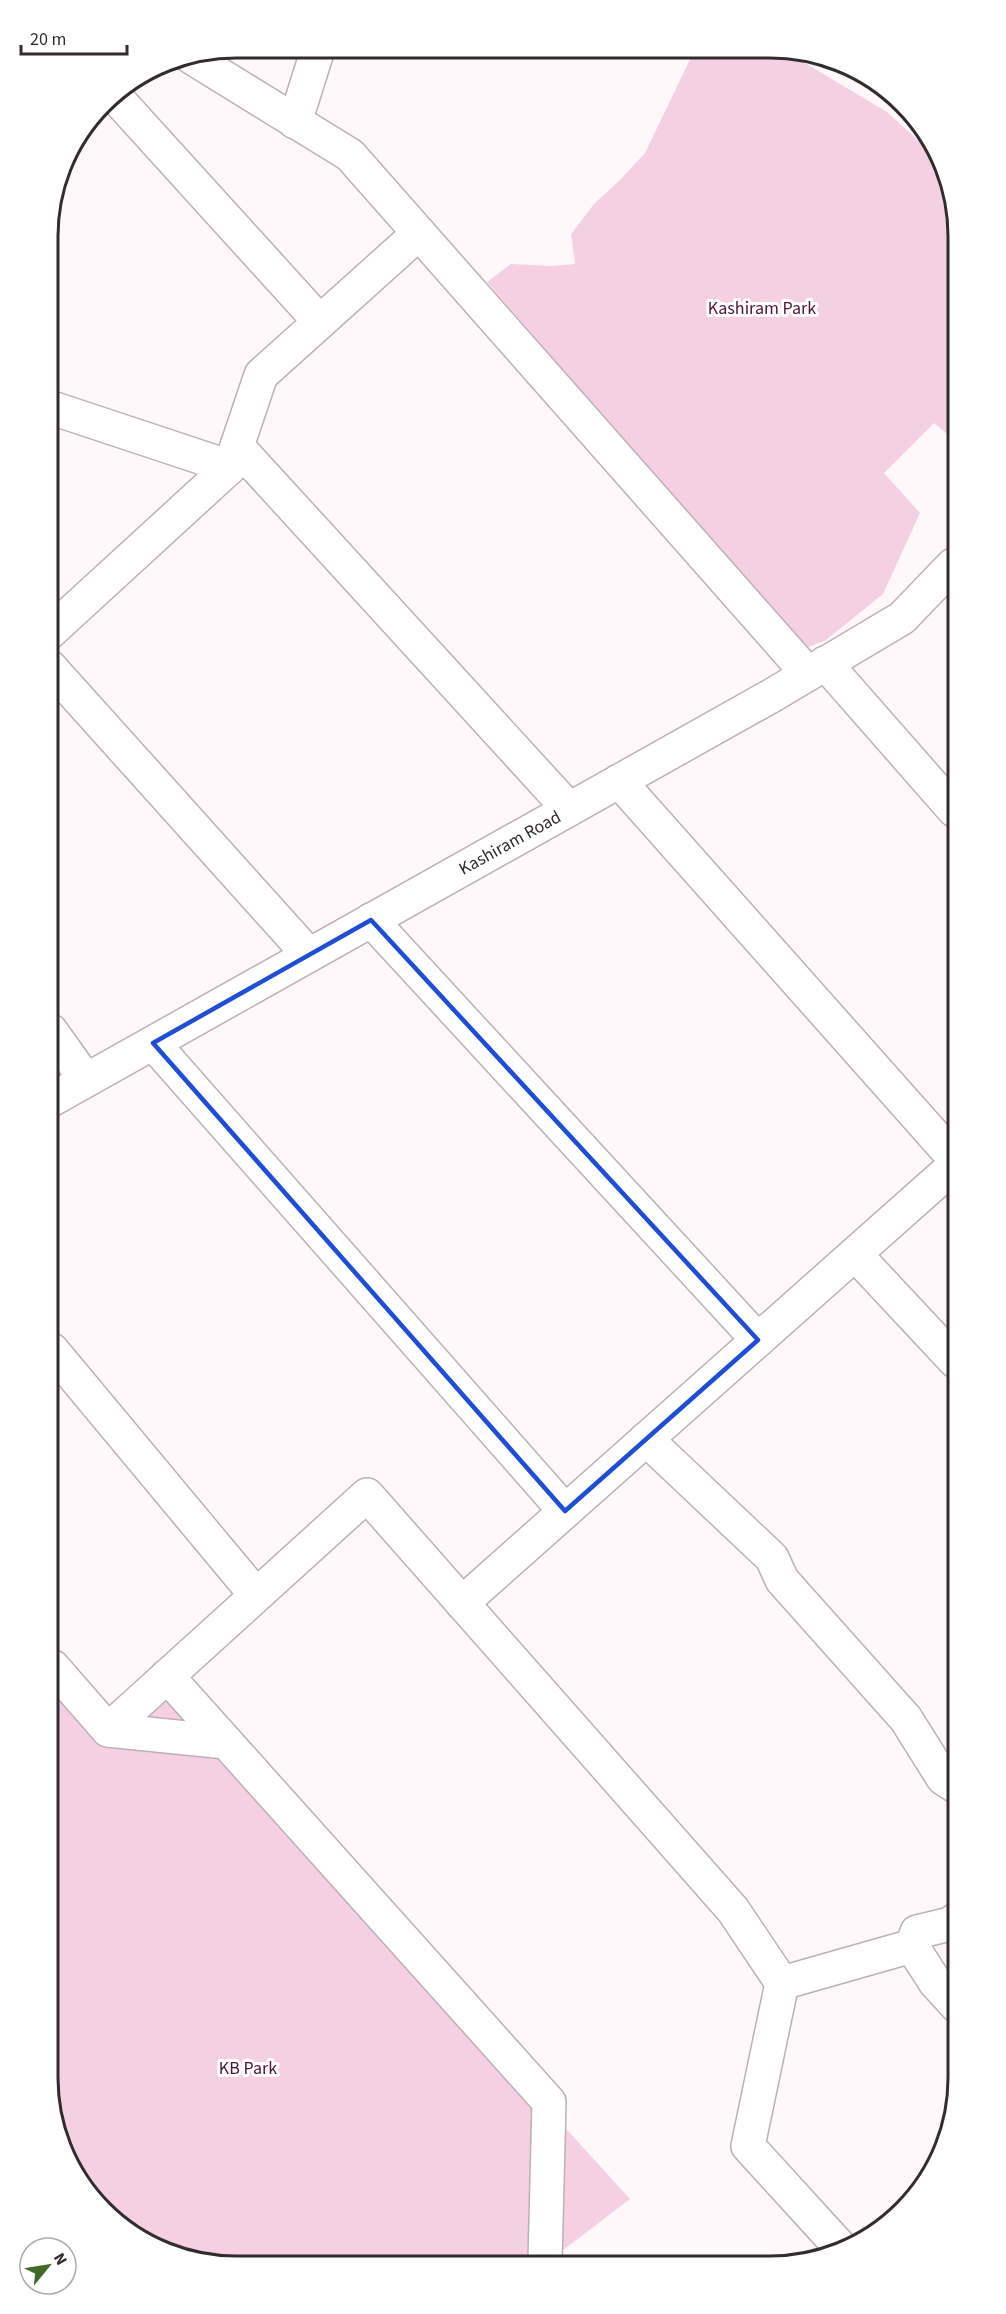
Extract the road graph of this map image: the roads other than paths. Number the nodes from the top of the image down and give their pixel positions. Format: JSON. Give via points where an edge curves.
{"nodes":[{"id":1,"x":315,"y":58,"type":"edge"},
{"id":2,"x":200,"y":63,"type":"edge"},
{"id":3,"x":120,"y":102,"type":"edge"},
{"id":4,"x":295,"y":122,"type":"junction"},
{"id":5,"x":419,"y":234,"type":"junction"},
{"id":6,"x":320,"y":322,"type":"junction"},
{"id":7,"x":59,"y":410,"type":"edge"},
{"id":8,"x":234,"y":457,"type":"junction"},
{"id":9,"x":948,"y":570,"type":"edge"},
{"id":10,"x":59,"y":624,"type":"edge"},
{"id":11,"x":816,"y":669,"type":"junction"},
{"id":12,"x":59,"y":677,"type":"edge"},
{"id":13,"x":619,"y":782,"type":"junction"},
{"id":14,"x":948,"y":804,"type":"edge"},
{"id":15,"x":569,"y":809,"type":"junction"},
{"id":16,"x":371,"y":920,"type":"junction"},
{"id":17,"x":309,"y":955,"type":"junction"},
{"id":18,"x":59,"y":1042,"type":"edge"},
{"id":19,"x":153,"y":1043,"type":"junction"},
{"id":20,"x":86,"y":1080,"type":"junction"},
{"id":21,"x":59,"y":1096,"type":"edge"},
{"id":22,"x":948,"y":1151,"type":"edge"},
{"id":23,"x":947,"y":1172,"type":"edge"},
{"id":24,"x":855,"y":1254,"type":"junction"},
{"id":25,"x":758,"y":1340,"type":"junction"},
{"id":26,"x":947,"y":1353,"type":"edge"},
{"id":27,"x":58,"y":1358,"type":"edge"},
{"id":28,"x":646,"y":1439,"type":"junction"},
{"id":29,"x":565,"y":1511,"type":"junction"},
{"id":30,"x":256,"y":1595,"type":"junction"},
{"id":31,"x":462,"y":1603,"type":"junction"},
{"id":32,"x":58,"y":1673,"type":"edge"},
{"id":33,"x":167,"y":1676,"type":"junction"},
{"id":34,"x":108,"y":1730,"type":"junction"},
{"id":35,"x":226,"y":1742,"type":"junction"},
{"id":36,"x":947,"y":1781,"type":"edge"},
{"id":37,"x":947,"y":1925,"type":"edge"},
{"id":38,"x":912,"y":1946,"type":"junction"},
{"id":39,"x":782,"y":1983,"type":"junction"},
{"id":40,"x":947,"y":1995,"type":"edge"},
{"id":41,"x":836,"y":2243,"type":"edge"},
{"id":42,"x":545,"y":2256,"type":"edge"}],
"edges":[{"from":1,"to":4,"type":"street"},
{"from":2,"to":4,"type":"street"},
{"from":3,"to":6,"type":"street"},
{"from":4,"to":5,"type":"street","via":[[350,155]]},
{"from":5,"to":6,"type":"street"},
{"from":5,"to":11,"type":"street"},
{"from":6,"to":8,"type":"street","via":[[261,375]]},
{"from":7,"to":8,"type":"street"},
{"from":8,"to":10,"type":"street"},
{"from":8,"to":15,"type":"street"},
{"from":9,"to":11,"type":"street","name":"Kashiram Road","via":[[902,618]]},
{"from":11,"to":13,"type":"street","name":"Kashiram Road"},
{"from":11,"to":14,"type":"street"},
{"from":12,"to":17,"type":"street"},
{"from":13,"to":15,"type":"street","name":"Kashiram Road"},
{"from":13,"to":22,"type":"street"},
{"from":15,"to":16,"type":"street","name":"Kashiram Road"},
{"from":16,"to":17,"type":"street","name":"Kashiram Road"},
{"from":16,"to":25,"type":"street"},
{"from":17,"to":19,"type":"street","name":"Kashiram Road"},
{"from":18,"to":20,"type":"street"},
{"from":19,"to":20,"type":"street","name":"Kashiram Road"},
{"from":19,"to":29,"type":"street"},
{"from":20,"to":21,"type":"street","name":"Kashiram Road"},
{"from":23,"to":24,"type":"street"},
{"from":24,"to":25,"type":"street"},
{"from":24,"to":26,"type":"street"},
{"from":25,"to":28,"type":"street"},
{"from":27,"to":30,"type":"street"},
{"from":28,"to":29,"type":"street"},
{"from":28,"to":36,"type":"street","via":[[772,1558],[782,1580],[906,1719]]},
{"from":29,"to":31,"type":"street"},
{"from":30,"to":31,"type":"street","via":[[367,1495]]},
{"from":30,"to":33,"type":"street"},
{"from":31,"to":39,"type":"street","via":[[733,1910]]},
{"from":32,"to":34,"type":"street"},
{"from":33,"to":34,"type":"street"},
{"from":33,"to":35,"type":"street"},
{"from":34,"to":35,"type":"street"},
{"from":35,"to":42,"type":"street","via":[[549,2102]]},
{"from":37,"to":38,"type":"street","via":[[917,1932]]},
{"from":38,"to":39,"type":"street"},
{"from":38,"to":40,"type":"street"},
{"from":39,"to":41,"type":"street","via":[[748,2146]]}]}
